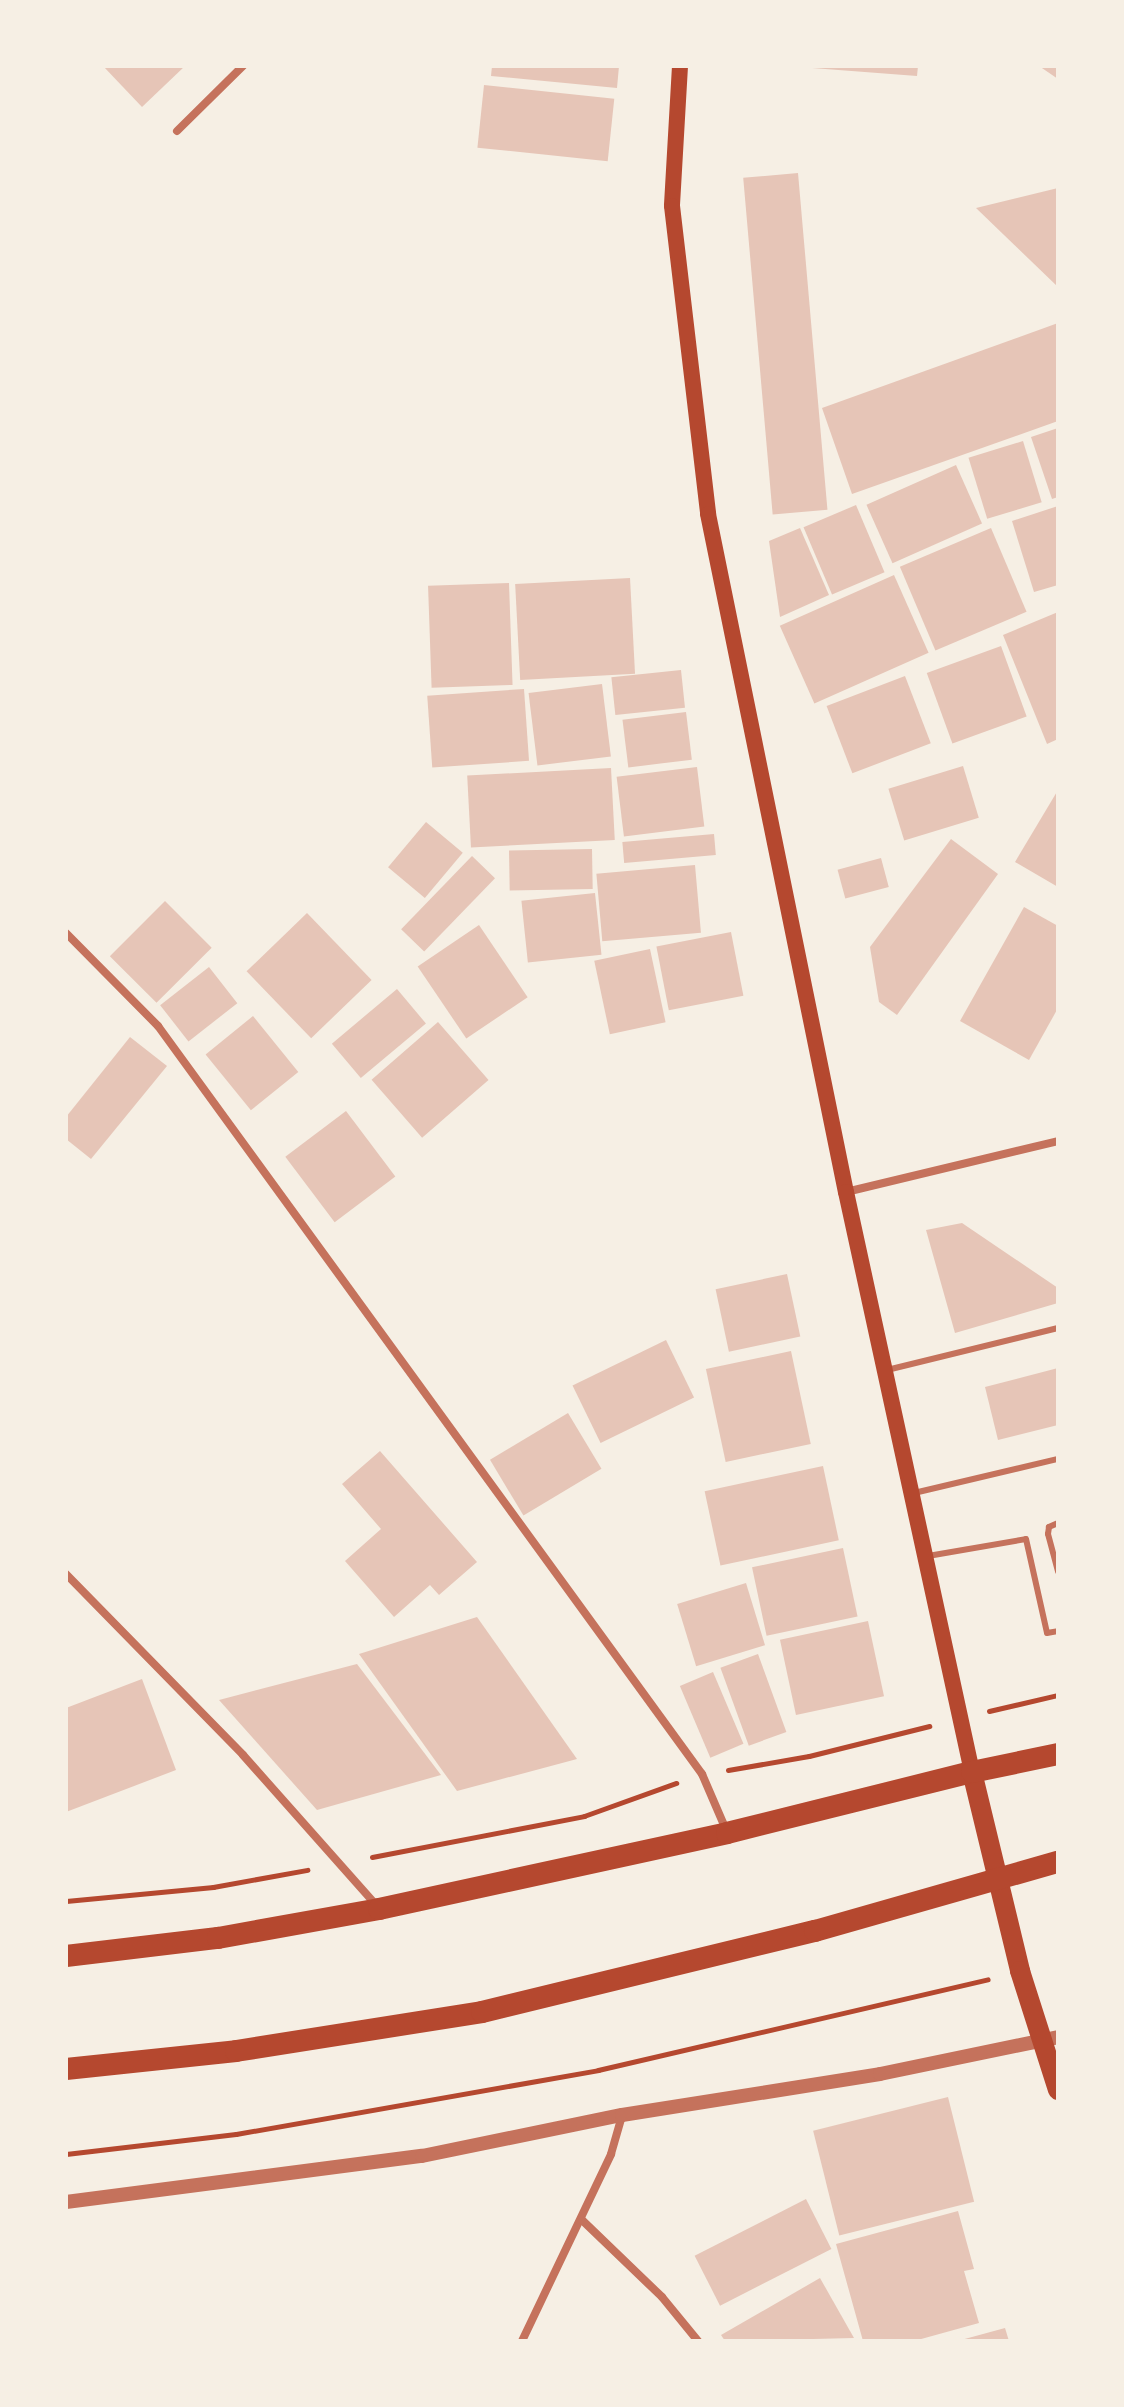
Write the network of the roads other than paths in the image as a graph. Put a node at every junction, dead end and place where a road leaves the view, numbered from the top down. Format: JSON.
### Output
{"nodes":[{"id":1,"x":243,"y":66,"type":"edge"},
{"id":2,"x":680,"y":66,"type":"edge"},
{"id":3,"x":177,"y":131,"type":"dead end"},
{"id":4,"x":66,"y":933,"type":"edge"},
{"id":5,"x":1058,"y":1141,"type":"edge"},
{"id":6,"x":846,"y":1192,"type":"junction"},
{"id":7,"x":1058,"y":1328,"type":"edge"},
{"id":8,"x":884,"y":1371,"type":"junction"},
{"id":9,"x":1058,"y":1459,"type":"edge"},
{"id":10,"x":911,"y":1494,"type":"junction"},
{"id":11,"x":1058,"y":1523,"type":"edge"},
{"id":12,"x":924,"y":1557,"type":"junction"},
{"id":13,"x":1058,"y":1572,"type":"edge"},
{"id":14,"x":66,"y":1574,"type":"edge"},
{"id":15,"x":1058,"y":1631,"type":"edge"},
{"id":16,"x":1058,"y":1754,"type":"edge"},
{"id":17,"x":972,"y":1772,"type":"junction"},
{"id":18,"x":727,"y":1833,"type":"junction"},
{"id":19,"x":1058,"y":1862,"type":"edge"},
{"id":20,"x":998,"y":1878,"type":"junction"},
{"id":21,"x":379,"y":1909,"type":"junction"},
{"id":22,"x":66,"y":1956,"type":"edge"},
{"id":23,"x":1050,"y":2039,"type":"edge"},
{"id":24,"x":66,"y":2069,"type":"edge"},
{"id":25,"x":1058,"y":2090,"type":"edge"},
{"id":26,"x":622,"y":2115,"type":"junction"},
{"id":27,"x":66,"y":2202,"type":"edge"},
{"id":28,"x":582,"y":2220,"type":"junction"},
{"id":29,"x":522,"y":2341,"type":"edge"},
{"id":30,"x":698,"y":2341,"type":"edge"}],
"edges":[{"from":1,"to":3,"type":"street"},
{"from":2,"to":6,"type":"main road"},
{"from":4,"to":18,"type":"street"},
{"from":5,"to":6,"type":"street"},
{"from":6,"to":8,"type":"main road"},
{"from":7,"to":8,"type":"lane"},
{"from":8,"to":10,"type":"main road"},
{"from":9,"to":10,"type":"lane"},
{"from":10,"to":12,"type":"main road"},
{"from":11,"to":13,"type":"lane"},
{"from":12,"to":15,"type":"lane"},
{"from":12,"to":17,"type":"main road"},
{"from":14,"to":21,"type":"street"},
{"from":16,"to":17,"type":"highway"},
{"from":17,"to":18,"type":"highway"},
{"from":17,"to":20,"type":"main road"},
{"from":18,"to":21,"type":"highway"},
{"from":19,"to":20,"type":"highway"},
{"from":20,"to":23,"type":"main road"},
{"from":20,"to":24,"type":"highway"},
{"from":21,"to":22,"type":"highway"},
{"from":23,"to":25,"type":"main road"},
{"from":23,"to":26,"type":"street"},
{"from":26,"to":27,"type":"street"},
{"from":26,"to":28,"type":"street"},
{"from":28,"to":29,"type":"street"},
{"from":28,"to":30,"type":"street"}]}
